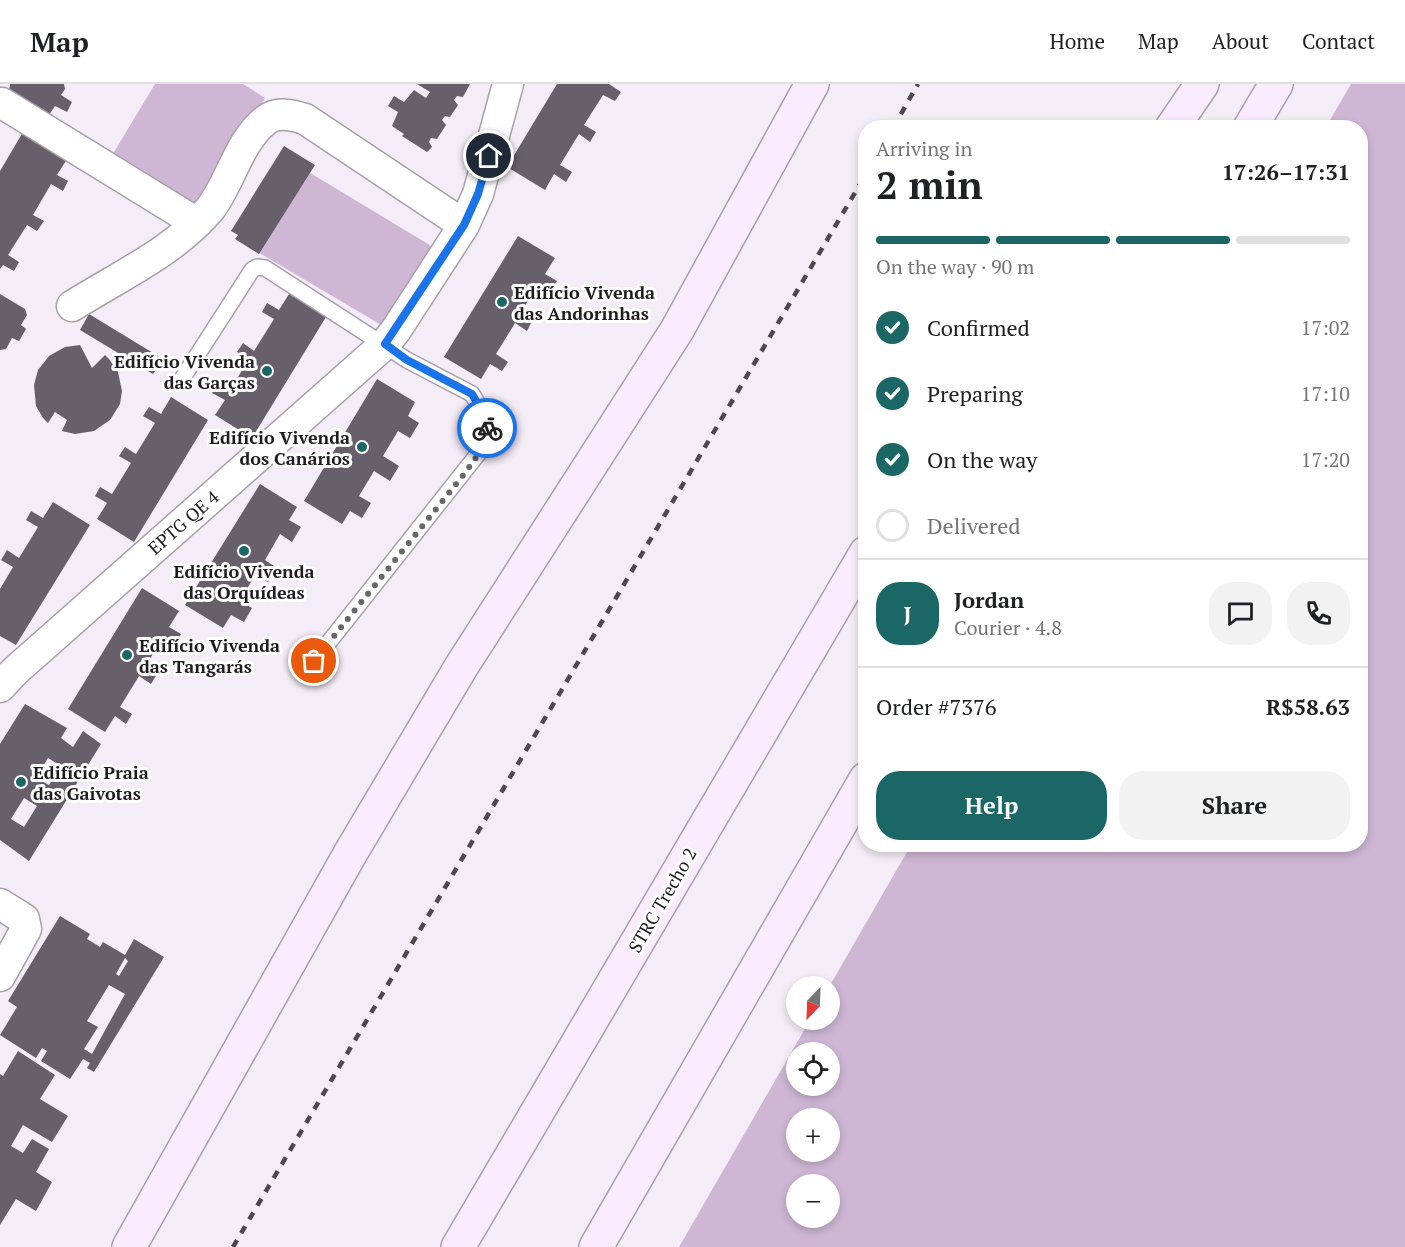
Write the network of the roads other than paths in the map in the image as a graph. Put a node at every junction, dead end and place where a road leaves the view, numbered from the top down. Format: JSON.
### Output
{"nodes":[{"id":1,"x":508,"y":84,"type":"edge"},
{"id":2,"x":812,"y":84,"type":"edge"},
{"id":3,"x":1202,"y":84,"type":"edge"},
{"id":4,"x":1276,"y":84,"type":"edge"},
{"id":5,"x":2,"y":103,"type":"edge"},
{"id":6,"x":1177,"y":120,"type":"edge"},
{"id":7,"x":1255,"y":120,"type":"edge"},
{"id":8,"x":197,"y":223,"type":"junction"},
{"id":9,"x":464,"y":225,"type":"junction"},
{"id":10,"x":72,"y":306,"type":"dead end"},
{"id":11,"x":385,"y":344,"type":"junction"},
{"id":12,"x":180,"y":382,"type":"dead end"},
{"id":13,"x":858,"y":567,"type":"edge"},
{"id":14,"x":314,"y":661,"type":"dead end"},
{"id":15,"x":2,"y":681,"type":"edge"},
{"id":16,"x":858,"y":793,"type":"edge"},
{"id":17,"x":0,"y":904,"type":"edge"},
{"id":18,"x":0,"y":976,"type":"edge"},
{"id":19,"x":129,"y":1247,"type":"edge"},
{"id":20,"x":458,"y":1247,"type":"edge"},
{"id":21,"x":596,"y":1247,"type":"edge"}],
"edges":[{"from":1,"to":9,"type":"street","name":"EPTG QE 4"},
{"from":2,"to":19,"type":"main road"},
{"from":3,"to":6,"type":"main road"},
{"from":4,"to":7,"type":"main road"},
{"from":5,"to":8,"type":"street"},
{"from":8,"to":9,"type":"street"},
{"from":8,"to":10,"type":"street"},
{"from":9,"to":11,"type":"street","name":"EPTG QE 4"},
{"from":11,"to":12,"type":"lane"},
{"from":11,"to":14,"type":"lane"},
{"from":11,"to":15,"type":"street","name":"EPTG QE 4"},
{"from":13,"to":20,"type":"main road","name":"STRC Trecho 2"},
{"from":16,"to":21,"type":"main road"},
{"from":17,"to":18,"type":"street"}]}
